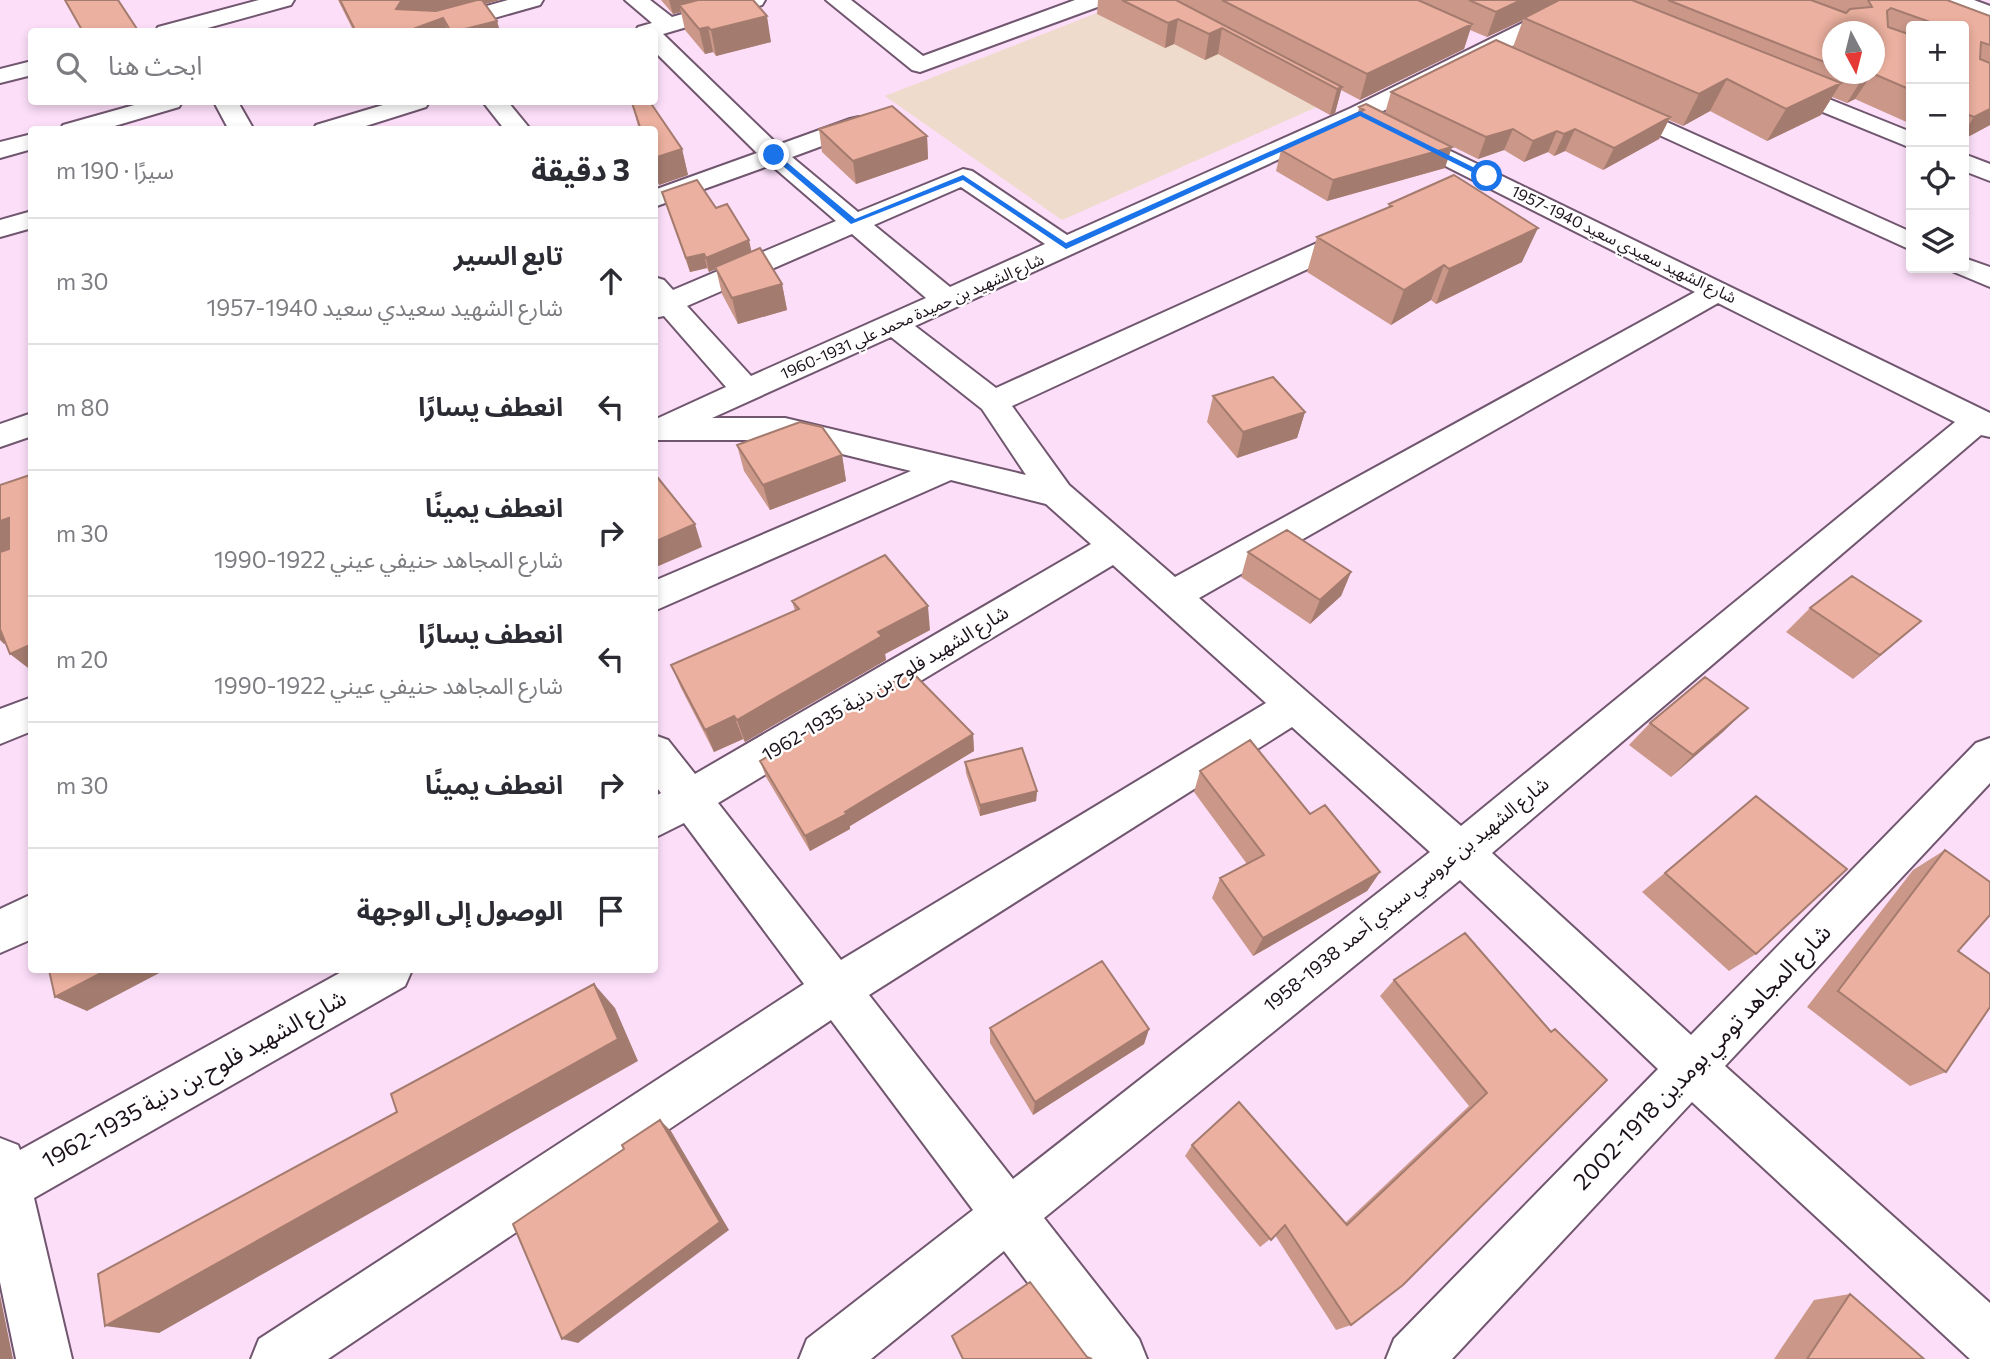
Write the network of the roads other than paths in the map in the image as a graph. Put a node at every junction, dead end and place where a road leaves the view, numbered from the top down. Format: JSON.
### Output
{"nodes":[{"id":1,"x":283,"y":0,"type":"edge"},
{"id":2,"x":532,"y":0,"type":"edge"},
{"id":3,"x":636,"y":0,"type":"edge"},
{"id":4,"x":754,"y":0,"type":"edge"},
{"id":5,"x":837,"y":0,"type":"edge"},
{"id":6,"x":1095,"y":0,"type":"edge"},
{"id":7,"x":1953,"y":0,"type":"edge"},
{"id":8,"x":1585,"y":4,"type":"edge"},
{"id":9,"x":484,"y":6,"type":"edge"},
{"id":10,"x":1990,"y":13,"type":"edge"},
{"id":11,"x":181,"y":28,"type":"edge"},
{"id":12,"x":429,"y":28,"type":"edge"},
{"id":13,"x":651,"y":28,"type":"edge"},
{"id":14,"x":658,"y":29,"type":"edge"},
{"id":15,"x":658,"y":36,"type":"edge"},
{"id":16,"x":1477,"y":43,"type":"junction"},
{"id":17,"x":1514,"y":60,"type":"edge"},
{"id":18,"x":28,"y":69,"type":"edge"},
{"id":19,"x":0,"y":76,"type":"edge"},
{"id":20,"x":1758,"y":77,"type":"edge"},
{"id":21,"x":1601,"y":100,"type":"edge"},
{"id":22,"x":160,"y":105,"type":"edge"},
{"id":23,"x":228,"y":105,"type":"edge"},
{"id":24,"x":407,"y":105,"type":"edge"},
{"id":25,"x":498,"y":105,"type":"edge"},
{"id":26,"x":1349,"y":107,"type":"junction"},
{"id":27,"x":859,"y":124,"type":"edge"},
{"id":28,"x":86,"y":126,"type":"edge"},
{"id":29,"x":240,"y":126,"type":"edge"},
{"id":30,"x":338,"y":126,"type":"edge"},
{"id":31,"x":516,"y":126,"type":"edge"},
{"id":32,"x":1906,"y":139,"type":"edge"},
{"id":33,"x":28,"y":142,"type":"edge"},
{"id":34,"x":0,"y":150,"type":"edge"},
{"id":35,"x":774,"y":155,"type":"junction"},
{"id":36,"x":1969,"y":164,"type":"edge"},
{"id":37,"x":1990,"y":173,"type":"edge"},
{"id":38,"x":1487,"y":176,"type":"junction"},
{"id":39,"x":1449,"y":194,"type":"edge"},
{"id":40,"x":658,"y":197,"type":"edge"},
{"id":41,"x":28,"y":220,"type":"edge"},
{"id":42,"x":854,"y":222,"type":"junction"},
{"id":43,"x":1386,"y":223,"type":"edge"},
{"id":44,"x":0,"y":229,"type":"edge"},
{"id":45,"x":1906,"y":240,"type":"edge"},
{"id":46,"x":1066,"y":246,"type":"junction"},
{"id":47,"x":1969,"y":268,"type":"edge"},
{"id":48,"x":1990,"y":278,"type":"edge"},
{"id":49,"x":1718,"y":290,"type":"junction"},
{"id":50,"x":659,"y":299,"type":"edge"},
{"id":51,"x":947,"y":300,"type":"junction"},
{"id":52,"x":893,"y":324,"type":"junction"},
{"id":53,"x":746,"y":390,"type":"junction"},
{"id":54,"x":993,"y":402,"type":"junction"},
{"id":55,"x":1984,"y":423,"type":"edge"},
{"id":56,"x":28,"y":426,"type":"edge"},
{"id":57,"x":658,"y":430,"type":"edge"},
{"id":58,"x":658,"y":431,"type":"edge"},
{"id":59,"x":0,"y":436,"type":"edge"},
{"id":60,"x":950,"y":467,"type":"junction"},
{"id":61,"x":1057,"y":494,"type":"junction"},
{"id":62,"x":1116,"y":546,"type":"junction"},
{"id":63,"x":658,"y":595,"type":"edge"},
{"id":64,"x":1172,"y":596,"type":"junction"},
{"id":65,"x":1295,"y":705,"type":"junction"},
{"id":66,"x":28,"y":715,"type":"edge"},
{"id":67,"x":0,"y":727,"type":"edge"},
{"id":68,"x":1990,"y":755,"type":"edge"},
{"id":69,"x":658,"y":764,"type":"edge"},
{"id":70,"x":673,"y":809,"type":"edge"},
{"id":71,"x":1461,"y":853,"type":"junction"},
{"id":72,"x":28,"y":917,"type":"edge"},
{"id":73,"x":0,"y":932,"type":"edge"},
{"id":74,"x":382,"y":973,"type":"edge"},
{"id":75,"x":837,"y":989,"type":"junction"},
{"id":76,"x":1691,"y":1068,"type":"junction"},
{"id":77,"x":2,"y":1179,"type":"edge"},
{"id":78,"x":1010,"y":1213,"type":"junction"},
{"id":79,"x":1982,"y":1339,"type":"edge"},
{"id":80,"x":44,"y":1359,"type":"edge"},
{"id":81,"x":279,"y":1359,"type":"edge"},
{"id":82,"x":827,"y":1359,"type":"edge"},
{"id":83,"x":1119,"y":1359,"type":"edge"},
{"id":84,"x":1414,"y":1359,"type":"edge"}],
"edges":[{"from":1,"to":11,"type":"street"},
{"from":2,"to":9,"type":"street"},
{"from":3,"to":13,"type":"street"},
{"from":4,"to":14,"type":"street"},
{"from":5,"to":6,"type":"street"},
{"from":7,"to":10,"type":"street"},
{"from":8,"to":16,"type":"street","name":"شارع الشهيد بن حميدة محمد علي 1931-1960"},
{"from":9,"to":12,"type":"street"},
{"from":15,"to":35,"type":"street"},
{"from":16,"to":17,"type":"street"},
{"from":16,"to":26,"type":"street","name":"شارع الشهيد بن حميدة محمد علي 1931-1960"},
{"from":18,"to":19,"type":"street"},
{"from":20,"to":32,"type":"street"},
{"from":21,"to":45,"type":"street"},
{"from":22,"to":28,"type":"street"},
{"from":23,"to":29,"type":"street"},
{"from":24,"to":30,"type":"street"},
{"from":25,"to":31,"type":"street"},
{"from":26,"to":38,"type":"street","name":"شارع الشهيد سعيدي سعيد 1940-1957"},
{"from":26,"to":46,"type":"street","name":"شارع الشهيد بن حميدة محمد علي 1931-1960"},
{"from":27,"to":35,"type":"street"},
{"from":33,"to":34,"type":"street"},
{"from":35,"to":40,"type":"street"},
{"from":35,"to":42,"type":"street"},
{"from":36,"to":37,"type":"street"},
{"from":38,"to":39,"type":"street"},
{"from":38,"to":49,"type":"street","name":"شارع الشهيد سعيدي سعيد 1940-1957"},
{"from":41,"to":44,"type":"street"},
{"from":42,"to":46,"type":"street"},
{"from":42,"to":50,"type":"street"},
{"from":42,"to":51,"type":"street"},
{"from":43,"to":54,"type":"street"},
{"from":46,"to":51,"type":"street","name":"شارع الشهيد بن حميدة محمد علي 1931-1960"},
{"from":47,"to":48,"type":"street"},
{"from":49,"to":55,"type":"street","name":"شارع الشهيد سعيدي سعيد 1940-1957"},
{"from":49,"to":64,"type":"street"},
{"from":50,"to":53,"type":"street"},
{"from":51,"to":52,"type":"street","name":"شارع الشهيد بن حميدة محمد علي 1931-1960"},
{"from":52,"to":53,"type":"street","name":"شارع الشهيد بن حميدة محمد علي 1931-1960"},
{"from":52,"to":54,"type":"street"},
{"from":53,"to":57,"type":"street","name":"شارع الشهيد بن حميدة محمد علي 1931-1960"},
{"from":54,"to":61,"type":"street"},
{"from":55,"to":71,"type":"street","name":"شارع الشهيد بن عروسي سيدي أحمد 1938-1958"},
{"from":56,"to":59,"type":"street"},
{"from":58,"to":60,"type":"street"},
{"from":60,"to":61,"type":"street"},
{"from":60,"to":63,"type":"street"},
{"from":61,"to":62,"type":"street"},
{"from":62,"to":64,"type":"street"},
{"from":62,"to":70,"type":"street","name":"شارع الشهيد فلوح بن دنية 1935-1962"},
{"from":64,"to":65,"type":"street"},
{"from":65,"to":71,"type":"street"},
{"from":65,"to":75,"type":"street"},
{"from":66,"to":67,"type":"street"},
{"from":68,"to":76,"type":"street","name":"شارع المجاهد تومي بومدين 1918-2002"},
{"from":69,"to":70,"type":"street"},
{"from":70,"to":75,"type":"street"},
{"from":71,"to":76,"type":"street"},
{"from":71,"to":78,"type":"street","name":"شارع الشهيد بن عروسي سيدي أحمد 1938-1958"},
{"from":72,"to":73,"type":"street"},
{"from":74,"to":77,"type":"street","name":"شارع الشهيد فلوح بن دنية 1935-1962"},
{"from":75,"to":78,"type":"street"},
{"from":75,"to":81,"type":"street"},
{"from":76,"to":79,"type":"street"},
{"from":76,"to":84,"type":"street","name":"شارع المجاهد تومي بومدين 1918-2002"},
{"from":77,"to":80,"type":"street"},
{"from":78,"to":82,"type":"street","name":"شارع الشهيد بن عروسي سيدي أحمد 1938-1958"},
{"from":78,"to":83,"type":"street"}]}
